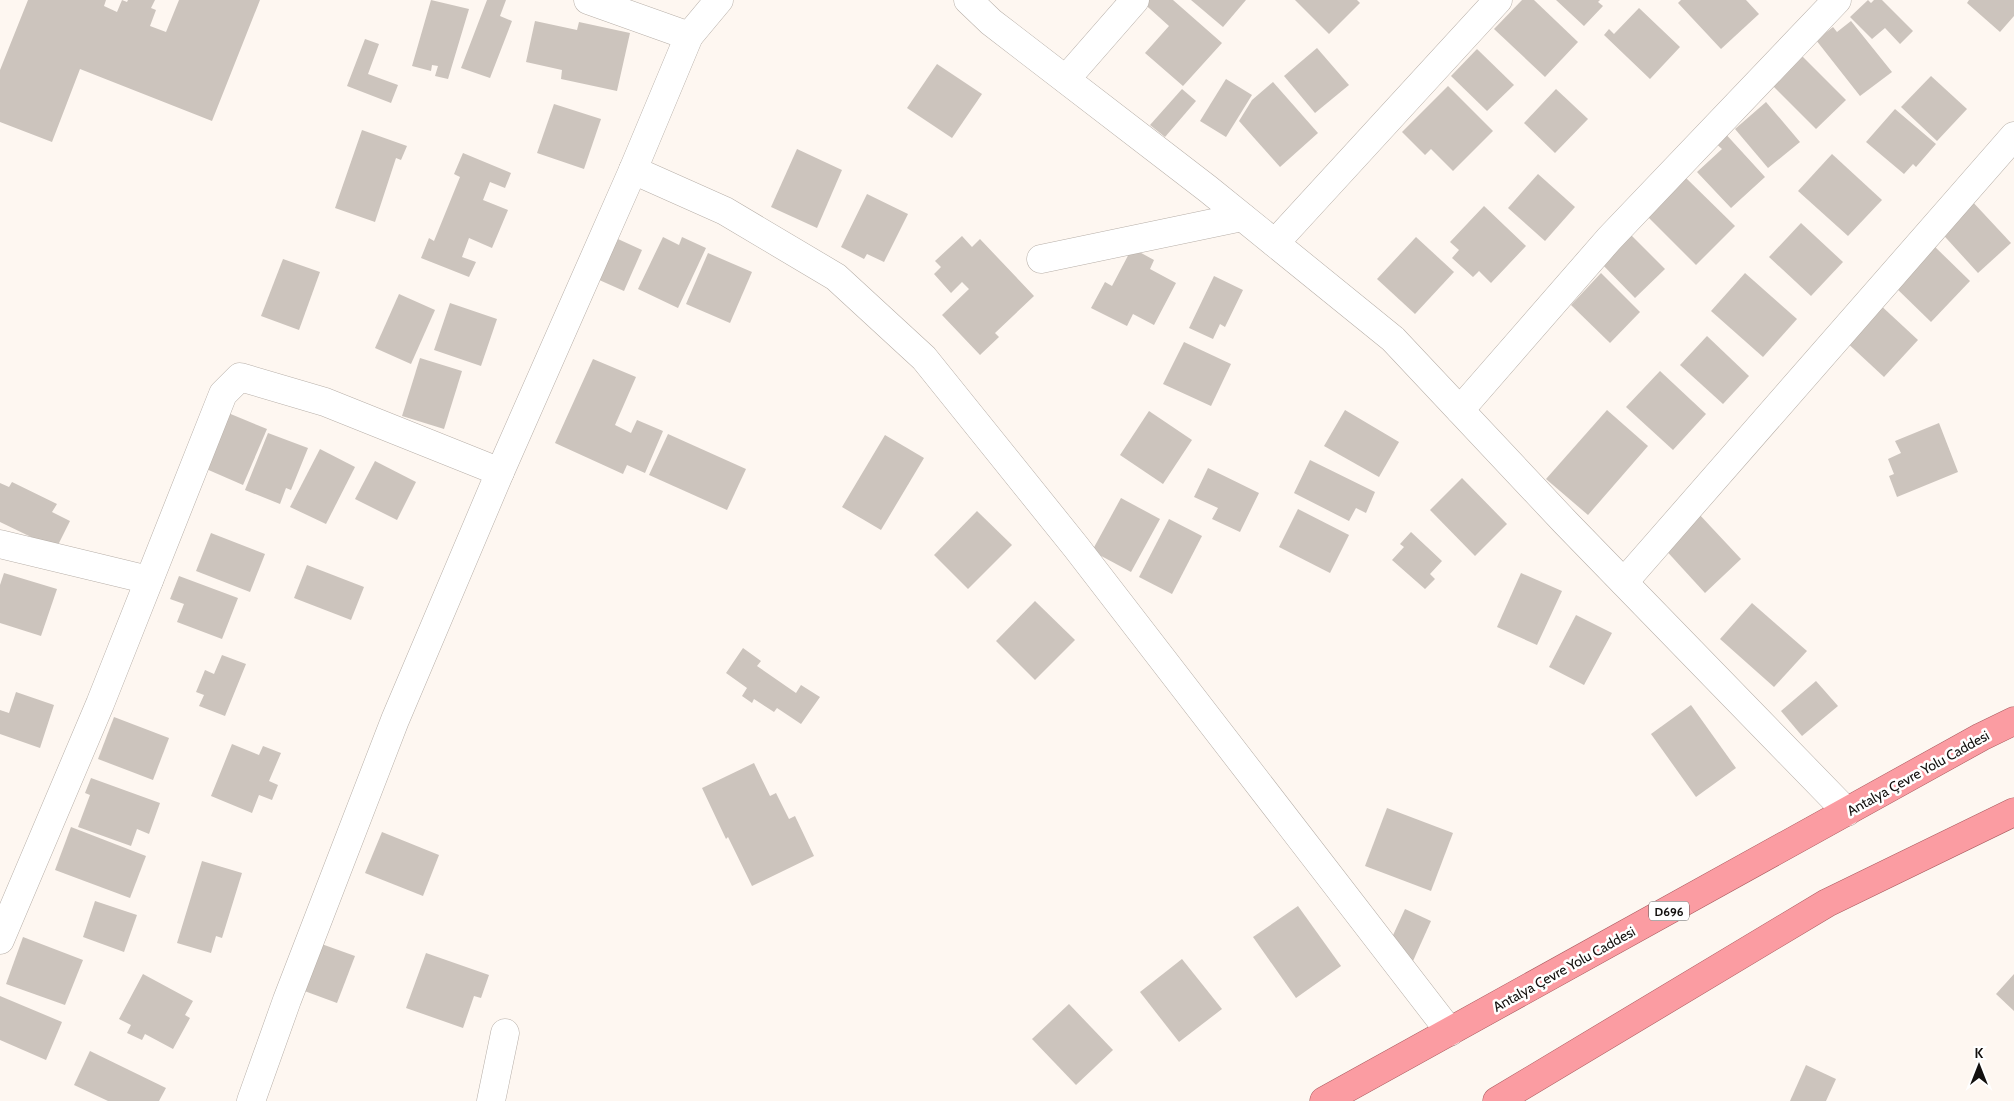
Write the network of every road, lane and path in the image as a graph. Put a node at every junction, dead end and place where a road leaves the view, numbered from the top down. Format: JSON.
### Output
{"nodes":[{"id":1,"x":588,"y":0,"type":"edge"},
{"id":2,"x":719,"y":0,"type":"edge"},
{"id":3,"x":968,"y":0,"type":"edge"},
{"id":4,"x":1135,"y":0,"type":"edge"},
{"id":5,"x":1498,"y":0,"type":"edge"},
{"id":6,"x":1837,"y":0,"type":"edge"},
{"id":7,"x":689,"y":36,"type":"junction"},
{"id":8,"x":1066,"y":79,"type":"junction"},
{"id":9,"x":2014,"y":136,"type":"edge"},
{"id":10,"x":633,"y":170,"type":"junction"},
{"id":11,"x":1242,"y":217,"type":"junction"},
{"id":12,"x":1275,"y":243,"type":"junction"},
{"id":13,"x":1041,"y":259,"type":"dead end"},
{"id":14,"x":1460,"y":410,"type":"junction"},
{"id":15,"x":500,"y":472,"type":"junction"},
{"id":16,"x":0,"y":544,"type":"edge"},
{"id":17,"x":149,"y":580,"type":"junction"},
{"id":18,"x":1624,"y":582,"type":"junction"},
{"id":19,"x":2014,"y":721,"type":"edge"},
{"id":20,"x":1847,"y":812,"type":"junction"},
{"id":21,"x":2014,"y":812,"type":"edge"},
{"id":22,"x":0,"y":940,"type":"edge"},
{"id":23,"x":1450,"y":1032,"type":"junction"},
{"id":24,"x":505,"y":1033,"type":"dead end"},
{"id":25,"x":251,"y":1101,"type":"edge"},
{"id":26,"x":491,"y":1101,"type":"edge"},
{"id":27,"x":1324,"y":1101,"type":"edge"},
{"id":28,"x":1497,"y":1101,"type":"edge"}],
"edges":[{"from":1,"to":7,"type":"street"},
{"from":2,"to":7,"type":"street"},
{"from":3,"to":8,"type":"street"},
{"from":4,"to":8,"type":"street"},
{"from":5,"to":12,"type":"street"},
{"from":6,"to":14,"type":"street"},
{"from":7,"to":10,"type":"street"},
{"from":8,"to":11,"type":"street"},
{"from":9,"to":18,"type":"street"},
{"from":10,"to":15,"type":"street"},
{"from":10,"to":23,"type":"street"},
{"from":11,"to":12,"type":"street"},
{"from":11,"to":13,"type":"street"},
{"from":12,"to":14,"type":"street"},
{"from":14,"to":18,"type":"street"},
{"from":15,"to":17,"type":"street"},
{"from":15,"to":25,"type":"street"},
{"from":16,"to":17,"type":"street"},
{"from":17,"to":22,"type":"street"},
{"from":18,"to":20,"type":"street"},
{"from":19,"to":20,"type":"highway","name":"Antalya Çevre Yolu Caddesi","number":"D696"},
{"from":20,"to":23,"type":"highway","name":"Antalya Çevre Yolu Caddesi","number":"D696"},
{"from":21,"to":28,"type":"highway"},
{"from":23,"to":27,"type":"highway","name":"Antalya Çevre Yolu Caddesi","number":"D696"},
{"from":24,"to":26,"type":"street"}]}
